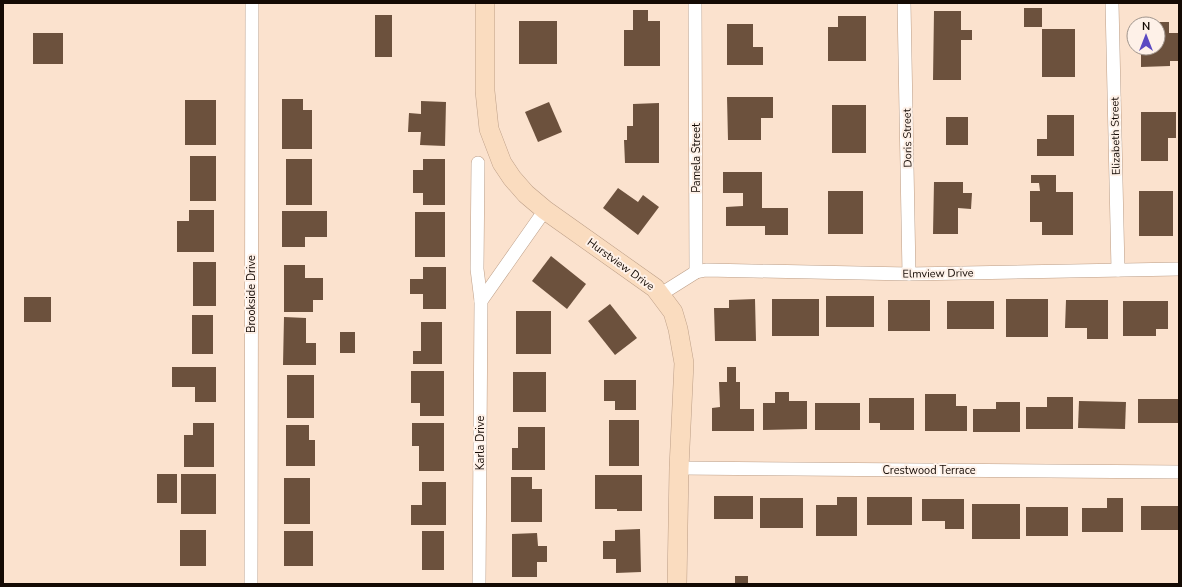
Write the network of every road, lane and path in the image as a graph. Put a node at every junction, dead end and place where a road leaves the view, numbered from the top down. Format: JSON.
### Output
{"nodes":[{"id":1,"x":252,"y":3,"type":"edge"},
{"id":2,"x":485,"y":3,"type":"edge"},
{"id":3,"x":696,"y":3,"type":"edge"},
{"id":4,"x":904,"y":3,"type":"edge"},
{"id":5,"x":1112,"y":3,"type":"edge"},
{"id":6,"x":478,"y":163,"type":"dead end"},
{"id":7,"x":545,"y":210,"type":"junction"},
{"id":8,"x":1179,"y":269,"type":"edge"},
{"id":9,"x":1118,"y":270,"type":"junction"},
{"id":10,"x":696,"y":272,"type":"junction"},
{"id":11,"x":910,"y":274,"type":"junction"},
{"id":12,"x":661,"y":294,"type":"junction"},
{"id":13,"x":481,"y":302,"type":"junction"},
{"id":14,"x":679,"y":468,"type":"junction"},
{"id":15,"x":1179,"y":472,"type":"edge"},
{"id":16,"x":250,"y":584,"type":"edge"},
{"id":17,"x":479,"y":584,"type":"edge"},
{"id":18,"x":677,"y":584,"type":"edge"}],
"edges":[{"from":1,"to":16,"type":"street","name":"Brookside Drive"},
{"from":2,"to":7,"type":"street","name":"Hurstview Drive"},
{"from":3,"to":10,"type":"street","name":"Pamela Street"},
{"from":4,"to":11,"type":"street","name":"Doris Street"},
{"from":5,"to":9,"type":"street","name":"Elizabeth Street"},
{"from":6,"to":13,"type":"street","name":"Karla Drive"},
{"from":7,"to":12,"type":"street","name":"Hurstview Drive"},
{"from":7,"to":13,"type":"street"},
{"from":8,"to":9,"type":"street","name":"Elmview Drive"},
{"from":9,"to":11,"type":"street","name":"Elmview Drive"},
{"from":10,"to":11,"type":"street","name":"Elmview Drive"},
{"from":10,"to":12,"type":"street"},
{"from":12,"to":14,"type":"street","name":"Hurstview Drive"},
{"from":13,"to":17,"type":"street","name":"Karla Drive"},
{"from":14,"to":15,"type":"street","name":"Crestwood Terrace"},
{"from":14,"to":18,"type":"street","name":"Hurstview Drive"}]}
